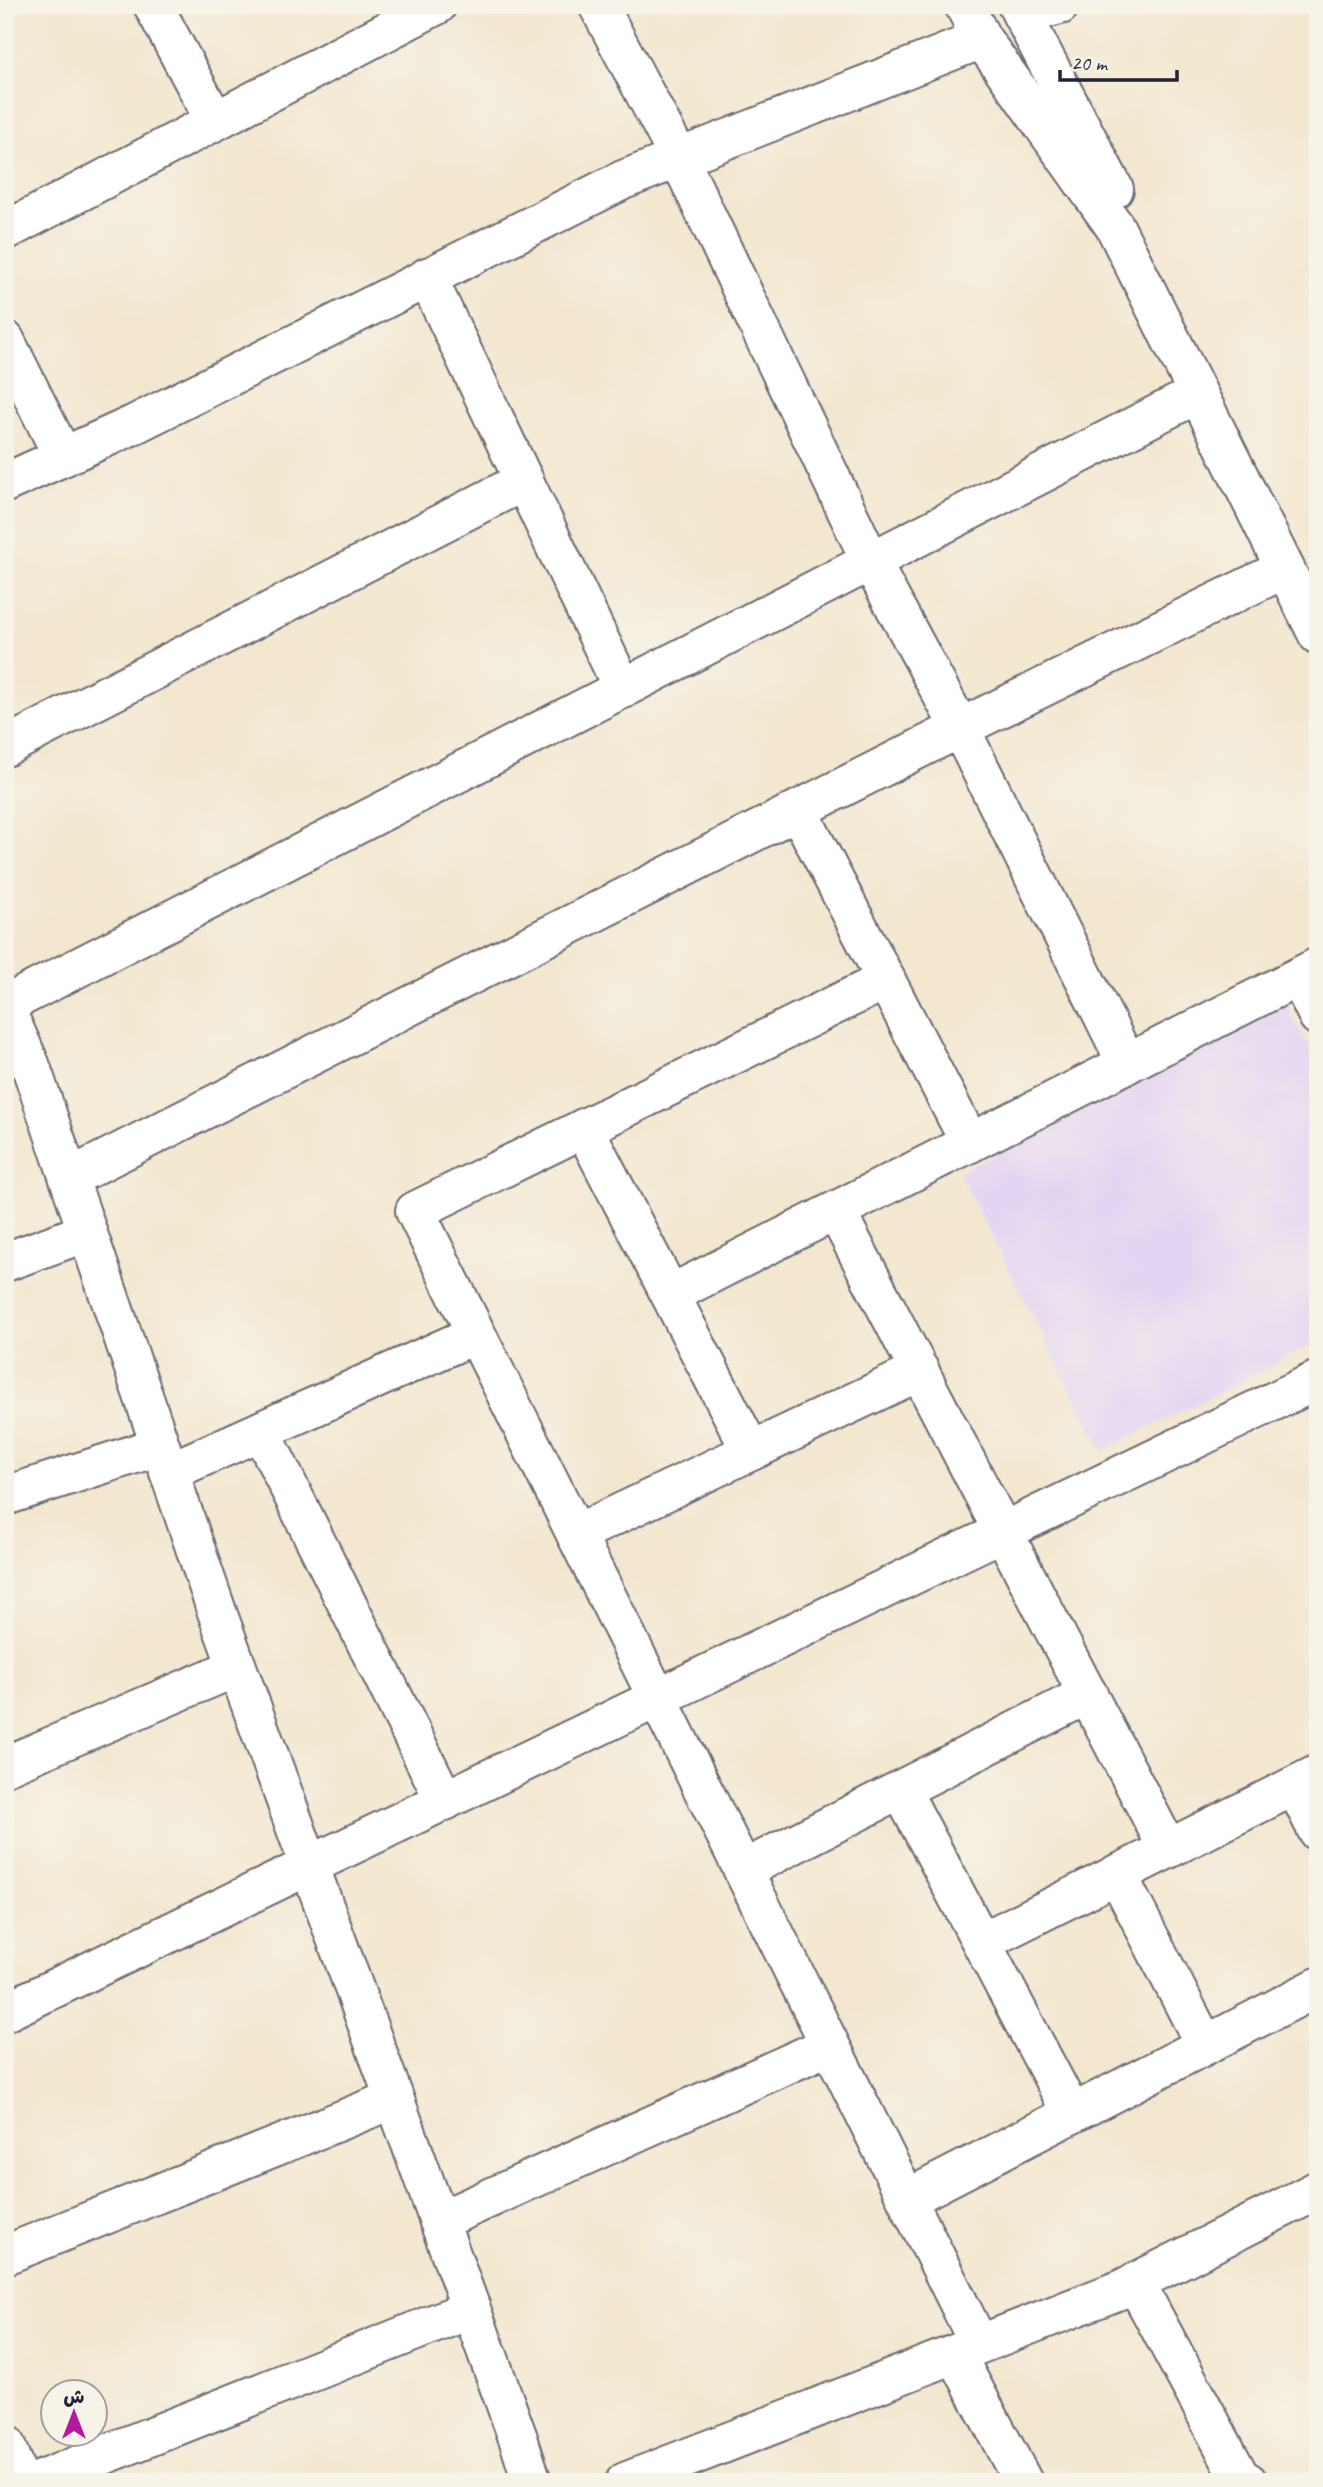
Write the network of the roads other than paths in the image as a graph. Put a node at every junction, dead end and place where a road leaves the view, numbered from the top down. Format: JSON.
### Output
{"nodes":[{"id":1,"x":153,"y":5,"type":"edge"},
{"id":2,"x":437,"y":5,"type":"edge"},
{"id":3,"x":598,"y":5,"type":"edge"},
{"id":4,"x":964,"y":5,"type":"edge"},
{"id":5,"x":1060,"y":5,"type":"edge"},
{"id":6,"x":1019,"y":10,"type":"edge"},
{"id":7,"x":982,"y":39,"type":"junction"},
{"id":8,"x":215,"y":121,"type":"junction"},
{"id":9,"x":679,"y":158,"type":"junction"},
{"id":10,"x":5,"y":231,"type":"edge"},
{"id":11,"x":427,"y":277,"type":"junction"},
{"id":12,"x":1145,"y":290,"type":"junction"},
{"id":13,"x":5,"y":340,"type":"edge"},
{"id":14,"x":1197,"y":394,"type":"junction"},
{"id":15,"x":63,"y":457,"type":"junction"},
{"id":16,"x":524,"y":481,"type":"junction"},
{"id":17,"x":5,"y":483,"type":"edge"},
{"id":18,"x":871,"y":562,"type":"junction"},
{"id":19,"x":1284,"y":569,"type":"junction"},
{"id":20,"x":1318,"y":635,"type":"edge"},
{"id":21,"x":622,"y":689,"type":"junction"},
{"id":22,"x":960,"y":728,"type":"junction"},
{"id":23,"x":5,"y":747,"type":"edge"},
{"id":24,"x":797,"y":810,"type":"junction"},
{"id":25,"x":1308,"y":972,"type":"edge"},
{"id":26,"x":886,"y":980,"type":"junction"},
{"id":27,"x":1318,"y":1016,"type":"edge"},
{"id":28,"x":8,"y":1020,"type":"edge"},
{"id":29,"x":1127,"y":1064,"type":"junction"},
{"id":30,"x":584,"y":1128,"type":"junction"},
{"id":31,"x":970,"y":1143,"type":"junction"},
{"id":32,"x":69,"y":1178,"type":"junction"},
{"id":33,"x":836,"y":1211,"type":"junction"},
{"id":34,"x":87,"y":1232,"type":"junction"},
{"id":35,"x":5,"y":1262,"type":"edge"},
{"id":36,"x":671,"y":1294,"type":"junction"},
{"id":37,"x":476,"y":1334,"type":"junction"},
{"id":38,"x":920,"y":1371,"type":"junction"},
{"id":39,"x":1318,"y":1380,"type":"edge"},
{"id":40,"x":261,"y":1431,"type":"junction"},
{"id":41,"x":751,"y":1451,"type":"junction"},
{"id":42,"x":164,"y":1459,"type":"junction"},
{"id":43,"x":5,"y":1496,"type":"edge"},
{"id":44,"x":1004,"y":1531,"type":"junction"},
{"id":45,"x":576,"y":1534,"type":"junction"},
{"id":46,"x":237,"y":1668,"type":"junction"},
{"id":47,"x":1088,"y":1694,"type":"junction"},
{"id":48,"x":657,"y":1698,"type":"junction"},
{"id":49,"x":5,"y":1766,"type":"edge"},
{"id":50,"x":1306,"y":1780,"type":"edge"},
{"id":51,"x":901,"y":1790,"type":"junction"},
{"id":52,"x":445,"y":1801,"type":"junction"},
{"id":53,"x":1318,"y":1832,"type":"edge"},
{"id":54,"x":1168,"y":1849,"type":"junction"},
{"id":55,"x":309,"y":1866,"type":"junction"},
{"id":56,"x":743,"y":1870,"type":"junction"},
{"id":57,"x":1117,"y":1874,"type":"junction"},
{"id":58,"x":982,"y":1942,"type":"junction"},
{"id":59,"x":1318,"y":1987,"type":"edge"},
{"id":60,"x":5,"y":2012,"type":"edge"},
{"id":61,"x":830,"y":2045,"type":"junction"},
{"id":62,"x":1205,"y":2045,"type":"junction"},
{"id":63,"x":394,"y":2099,"type":"junction"},
{"id":64,"x":1072,"y":2114,"type":"junction"},
{"id":65,"x":1318,"y":2190,"type":"edge"},
{"id":66,"x":907,"y":2199,"type":"junction"},
{"id":67,"x":439,"y":2221,"type":"junction"},
{"id":68,"x":5,"y":2255,"type":"edge"},
{"id":69,"x":1135,"y":2282,"type":"junction"},
{"id":70,"x":471,"y":2309,"type":"junction"},
{"id":71,"x":968,"y":2349,"type":"junction"},
{"id":72,"x":5,"y":2444,"type":"edge"},
{"id":73,"x":1240,"y":2480,"type":"edge"},
{"id":74,"x":20,"y":2482,"type":"edge"},
{"id":75,"x":36,"y":2482,"type":"edge"},
{"id":76,"x":532,"y":2482,"type":"edge"},
{"id":77,"x":625,"y":2482,"type":"edge"},
{"id":78,"x":1023,"y":2482,"type":"edge"}],
"edges":[{"from":1,"to":8,"type":"street"},
{"from":2,"to":8,"type":"street"},
{"from":3,"to":9,"type":"street"},
{"from":4,"to":7,"type":"street"},
{"from":5,"to":6,"type":"street"},
{"from":6,"to":12,"type":"street"},
{"from":7,"to":9,"type":"street"},
{"from":7,"to":12,"type":"street"},
{"from":8,"to":10,"type":"street"},
{"from":9,"to":11,"type":"street"},
{"from":9,"to":18,"type":"street"},
{"from":11,"to":15,"type":"street"},
{"from":11,"to":16,"type":"street"},
{"from":12,"to":14,"type":"street"},
{"from":13,"to":15,"type":"street"},
{"from":14,"to":18,"type":"street"},
{"from":14,"to":19,"type":"street"},
{"from":15,"to":17,"type":"street"},
{"from":16,"to":21,"type":"street"},
{"from":16,"to":23,"type":"street"},
{"from":18,"to":21,"type":"street"},
{"from":18,"to":22,"type":"street"},
{"from":19,"to":20,"type":"street"},
{"from":19,"to":22,"type":"street"},
{"from":21,"to":28,"type":"street"},
{"from":22,"to":24,"type":"street"},
{"from":22,"to":29,"type":"street"},
{"from":24,"to":26,"type":"street"},
{"from":24,"to":32,"type":"street"},
{"from":25,"to":27,"type":"street"},
{"from":25,"to":29,"type":"street"},
{"from":26,"to":30,"type":"street"},
{"from":26,"to":31,"type":"street"},
{"from":28,"to":32,"type":"street"},
{"from":29,"to":31,"type":"street"},
{"from":30,"to":36,"type":"street"},
{"from":30,"to":37,"type":"street"},
{"from":31,"to":33,"type":"street"},
{"from":32,"to":34,"type":"street"},
{"from":33,"to":36,"type":"street"},
{"from":33,"to":38,"type":"street"},
{"from":34,"to":35,"type":"street"},
{"from":34,"to":42,"type":"street"},
{"from":36,"to":41,"type":"street"},
{"from":37,"to":40,"type":"street"},
{"from":37,"to":45,"type":"street"},
{"from":38,"to":41,"type":"street"},
{"from":38,"to":44,"type":"street"},
{"from":39,"to":44,"type":"street"},
{"from":40,"to":42,"type":"street"},
{"from":40,"to":52,"type":"street"},
{"from":41,"to":45,"type":"street"},
{"from":42,"to":43,"type":"street"},
{"from":42,"to":46,"type":"street"},
{"from":44,"to":47,"type":"street"},
{"from":44,"to":48,"type":"street"},
{"from":45,"to":48,"type":"street"},
{"from":46,"to":49,"type":"street"},
{"from":46,"to":55,"type":"street"},
{"from":47,"to":51,"type":"street"},
{"from":47,"to":54,"type":"street"},
{"from":48,"to":52,"type":"street"},
{"from":48,"to":56,"type":"street"},
{"from":50,"to":53,"type":"street"},
{"from":50,"to":54,"type":"street"},
{"from":51,"to":56,"type":"street"},
{"from":51,"to":58,"type":"street"},
{"from":52,"to":55,"type":"street"},
{"from":54,"to":57,"type":"street"},
{"from":55,"to":60,"type":"street"},
{"from":55,"to":63,"type":"street"},
{"from":56,"to":61,"type":"street"},
{"from":57,"to":58,"type":"street"},
{"from":57,"to":62,"type":"street"},
{"from":58,"to":64,"type":"street"},
{"from":59,"to":62,"type":"street"},
{"from":61,"to":66,"type":"street"},
{"from":61,"to":67,"type":"street"},
{"from":62,"to":64,"type":"street"},
{"from":63,"to":67,"type":"street"},
{"from":63,"to":68,"type":"street"},
{"from":64,"to":66,"type":"street"},
{"from":65,"to":69,"type":"street"},
{"from":66,"to":71,"type":"street"},
{"from":67,"to":70,"type":"street"},
{"from":69,"to":71,"type":"street"},
{"from":69,"to":73,"type":"street"},
{"from":70,"to":75,"type":"street"},
{"from":70,"to":76,"type":"street"},
{"from":71,"to":77,"type":"street"},
{"from":71,"to":78,"type":"street"},
{"from":72,"to":74,"type":"street"}]}
